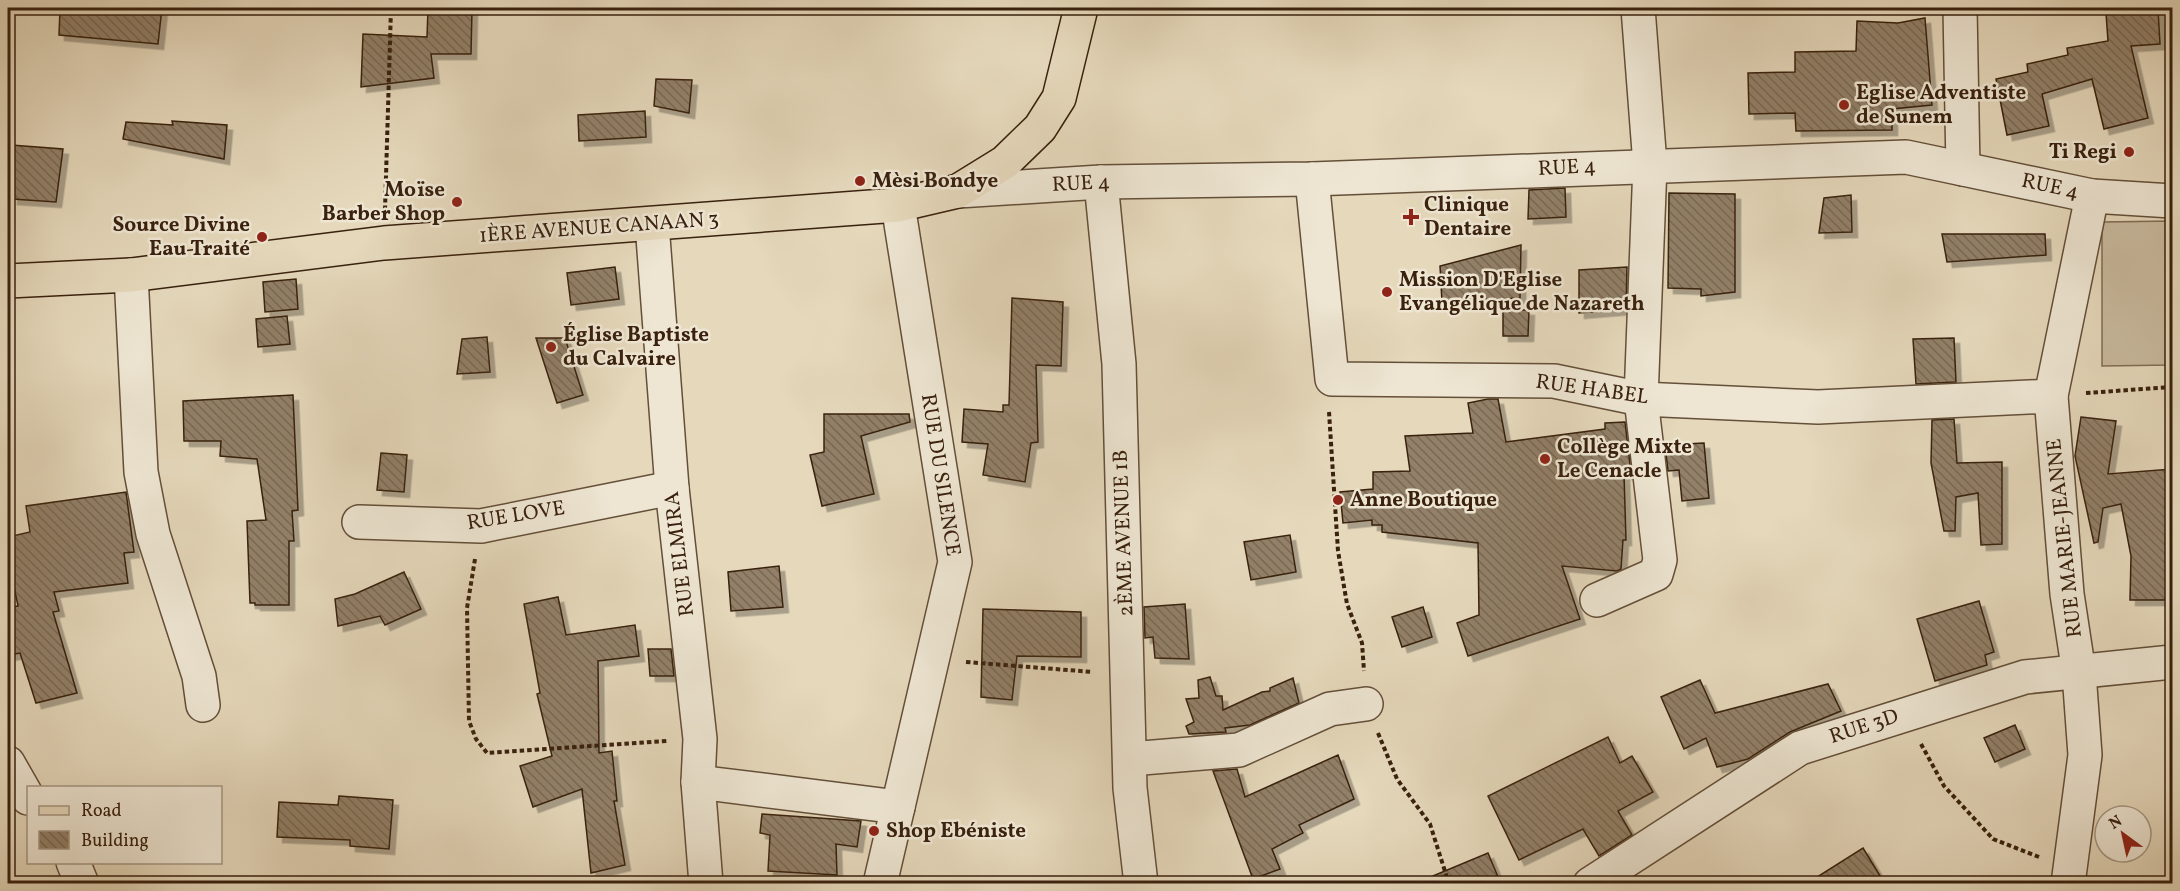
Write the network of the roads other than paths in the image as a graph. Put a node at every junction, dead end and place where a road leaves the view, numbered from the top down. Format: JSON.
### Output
{"nodes":[{"id":1,"x":1082,"y":8,"type":"edge"},
{"id":2,"x":1638,"y":8,"type":"edge"},
{"id":3,"x":1960,"y":8,"type":"edge"},
{"id":4,"x":1650,"y":165,"type":"junction"},
{"id":5,"x":1964,"y":169,"type":"junction"},
{"id":6,"x":1312,"y":179,"type":"junction"},
{"id":7,"x":1101,"y":182,"type":"junction"},
{"id":8,"x":958,"y":191,"type":"junction"},
{"id":9,"x":2092,"y":196,"type":"junction"},
{"id":10,"x":2172,"y":201,"type":"edge"},
{"id":11,"x":898,"y":204,"type":"junction"},
{"id":12,"x":652,"y":225,"type":"junction"},
{"id":13,"x":131,"y":275,"type":"junction"},
{"id":14,"x":8,"y":281,"type":"edge"},
{"id":15,"x":2051,"y":396,"type":"junction"},
{"id":16,"x":1641,"y":399,"type":"junction"},
{"id":17,"x":672,"y":488,"type":"junction"},
{"id":18,"x":359,"y":522,"type":"dead end"},
{"id":19,"x":1597,"y":600,"type":"dead end"},
{"id":20,"x":2172,"y":662,"type":"edge"},
{"id":21,"x":2079,"y":673,"type":"junction"},
{"id":22,"x":1366,"y":704,"type":"road end"},
{"id":23,"x":203,"y":705,"type":"dead end"},
{"id":24,"x":1130,"y":759,"type":"junction"},
{"id":25,"x":8,"y":763,"type":"edge"},
{"id":26,"x":698,"y":782,"type":"junction"},
{"id":27,"x":27,"y":796,"type":"edge"},
{"id":28,"x":898,"y":807,"type":"junction"},
{"id":29,"x":74,"y":864,"type":"edge"},
{"id":30,"x":2069,"y":877,"type":"edge"},
{"id":31,"x":82,"y":884,"type":"edge"},
{"id":32,"x":705,"y":884,"type":"edge"},
{"id":33,"x":880,"y":884,"type":"edge"},
{"id":34,"x":1141,"y":884,"type":"edge"},
{"id":35,"x":1590,"y":884,"type":"edge"}],
"edges":[{"from":1,"to":8,"type":"main road","name":"1ÈRE AVENUE CANAAN 3"},
{"from":2,"to":4,"type":"street"},
{"from":3,"to":5,"type":"street"},
{"from":4,"to":5,"type":"street","name":"RUE 4"},
{"from":4,"to":6,"type":"street","name":"RUE 4"},
{"from":4,"to":16,"type":"street"},
{"from":5,"to":9,"type":"street","name":"RUE 4"},
{"from":6,"to":7,"type":"street","name":"RUE 4"},
{"from":6,"to":16,"type":"street","name":"RUE HABEL"},
{"from":7,"to":8,"type":"street","name":"RUE 4"},
{"from":7,"to":24,"type":"street","name":"2ÈME AVENUE 1B"},
{"from":8,"to":11,"type":"main road","name":"1ÈRE AVENUE CANAAN 3"},
{"from":9,"to":10,"type":"street","name":"RUE 4"},
{"from":9,"to":15,"type":"street","name":"RUE MARIE-JEANNE"},
{"from":11,"to":12,"type":"main road","name":"1ÈRE AVENUE CANAAN 3"},
{"from":11,"to":28,"type":"street","name":"RUE DU SILENCE"},
{"from":12,"to":13,"type":"main road","name":"1ÈRE AVENUE CANAAN 3"},
{"from":12,"to":17,"type":"street","name":"RUE ELMIRA"},
{"from":13,"to":14,"type":"main road","name":"1ÈRE AVENUE CANAAN 3"},
{"from":13,"to":23,"type":"street"},
{"from":15,"to":16,"type":"street","name":"RUE HABEL"},
{"from":15,"to":21,"type":"street","name":"RUE MARIE-JEANNE"},
{"from":16,"to":19,"type":"street"},
{"from":17,"to":18,"type":"street","name":"RUE LOVE"},
{"from":17,"to":26,"type":"street","name":"RUE ELMIRA"},
{"from":20,"to":21,"type":"street","name":"RUE 3D"},
{"from":21,"to":30,"type":"street","name":"RUE MARIE-JEANNE"},
{"from":21,"to":35,"type":"street","name":"RUE 3D"},
{"from":22,"to":24,"type":"street"},
{"from":24,"to":34,"type":"street","name":"2ÈME AVENUE 1B"},
{"from":25,"to":27,"type":"street"},
{"from":26,"to":28,"type":"street"},
{"from":26,"to":32,"type":"street","name":"RUE ELMIRA"},
{"from":28,"to":33,"type":"street","name":"RUE DU SILENCE"},
{"from":29,"to":31,"type":"street"}]}
